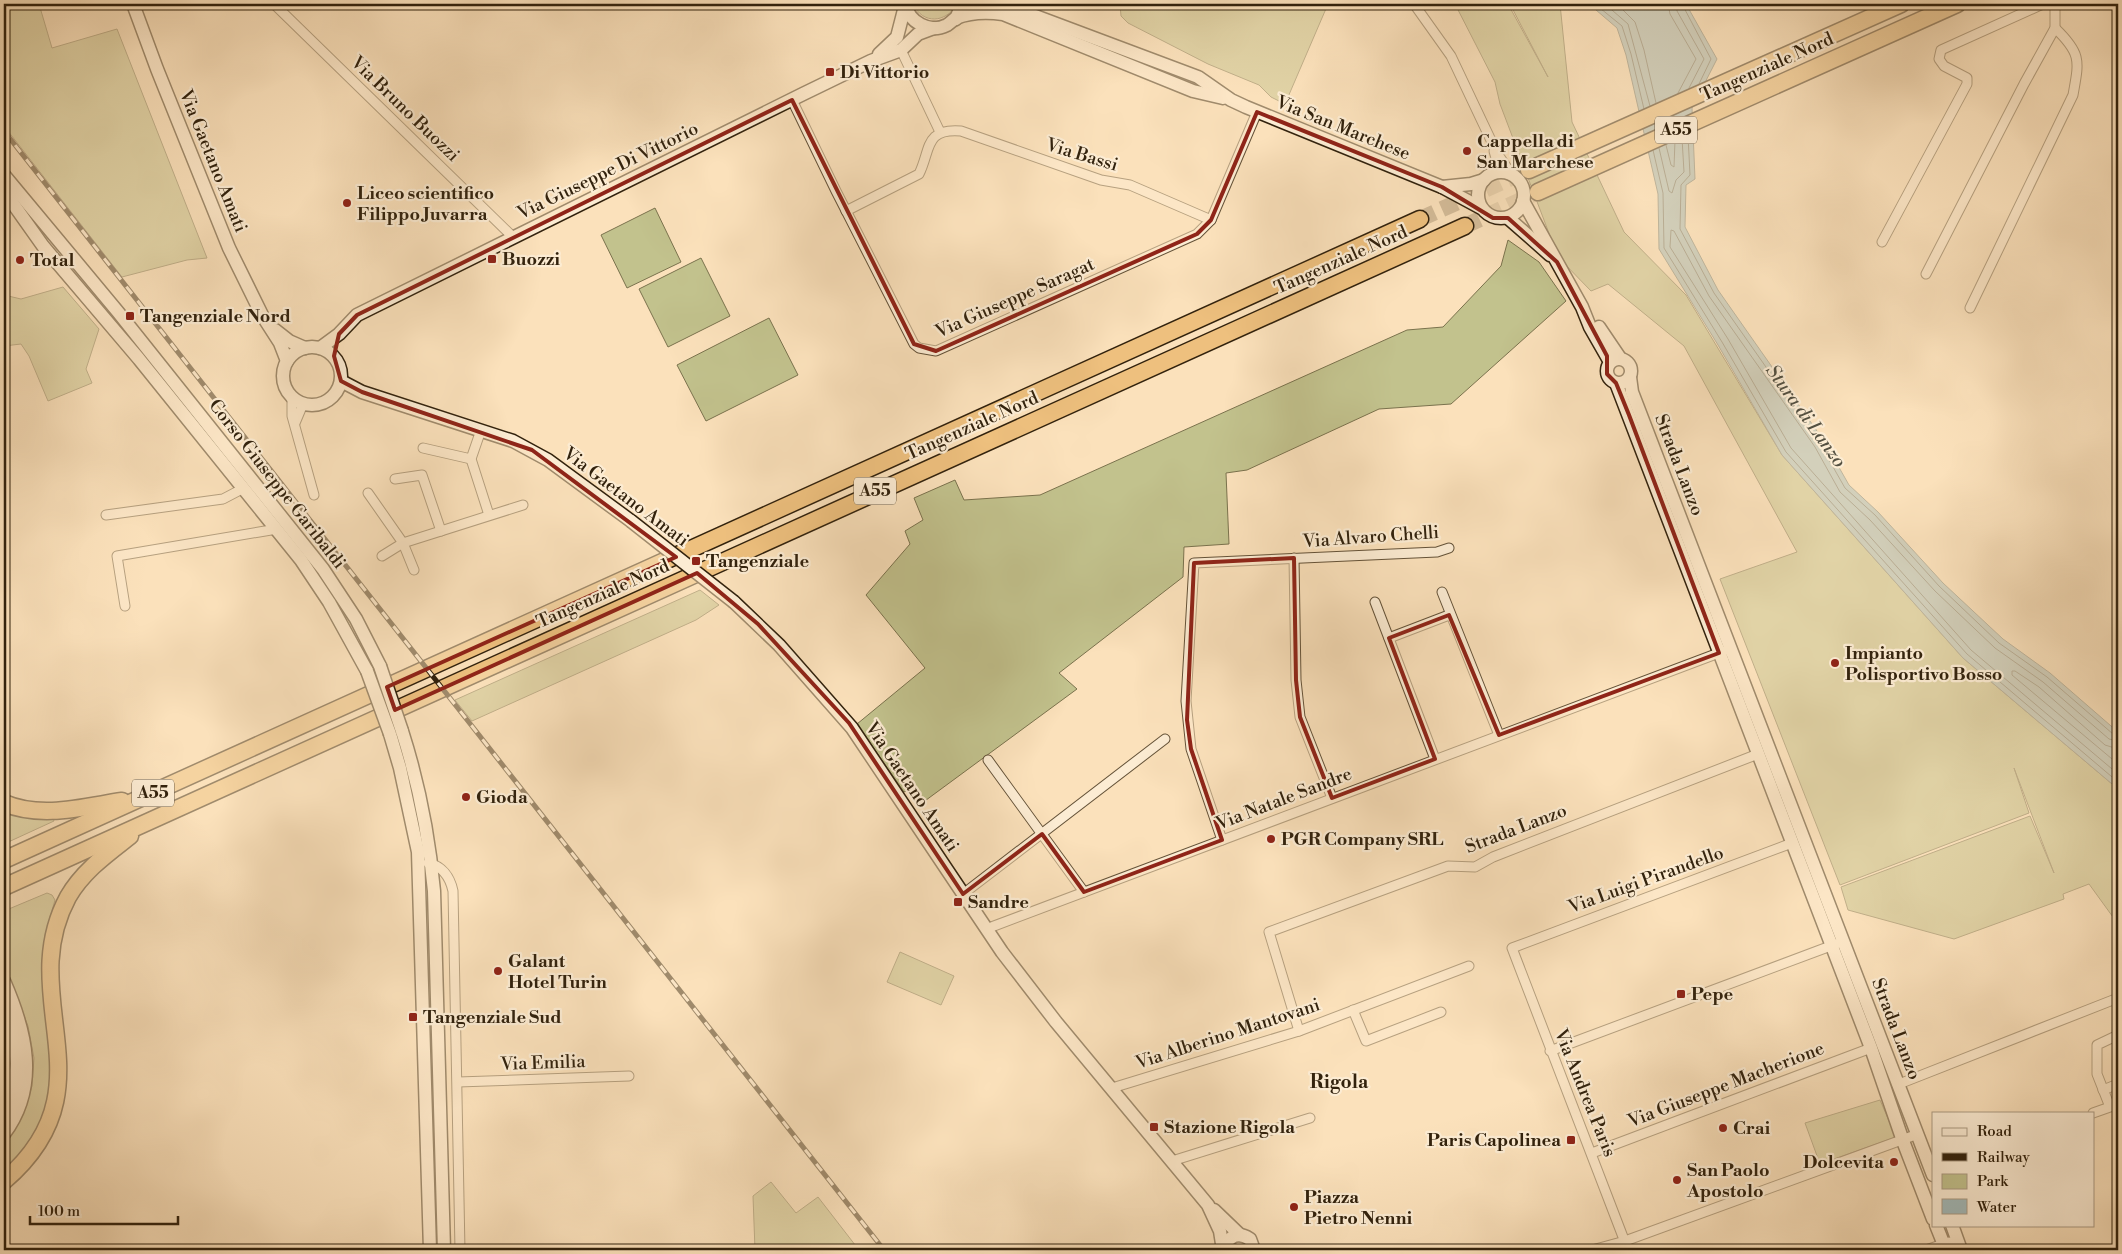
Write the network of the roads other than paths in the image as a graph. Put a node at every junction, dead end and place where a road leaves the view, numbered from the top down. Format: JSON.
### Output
{"nodes":[{"id":1,"x":133,"y":4,"type":"edge"},
{"id":2,"x":274,"y":4,"type":"edge"},
{"id":3,"x":962,"y":4,"type":"edge"},
{"id":4,"x":994,"y":4,"type":"edge"},
{"id":5,"x":1414,"y":4,"type":"edge"},
{"id":6,"x":1901,"y":4,"type":"edge"},
{"id":7,"x":1957,"y":4,"type":"edge"},
{"id":8,"x":2043,"y":4,"type":"edge"},
{"id":9,"x":2055,"y":4,"type":"edge"},
{"id":10,"x":905,"y":5,"type":"edge"},
{"id":11,"x":956,"y":18,"type":"junction"},
{"id":12,"x":934,"y":28,"type":"junction"},
{"id":13,"x":2055,"y":28,"type":"junction"},
{"id":14,"x":901,"y":50,"type":"junction"},
{"id":15,"x":871,"y":62,"type":"junction"},
{"id":16,"x":792,"y":100,"type":"junction"},
{"id":17,"x":1231,"y":100,"type":"junction"},
{"id":18,"x":1257,"y":112,"type":"junction"},
{"id":19,"x":940,"y":132,"type":"junction"},
{"id":20,"x":1491,"y":138,"type":"junction"},
{"id":21,"x":1535,"y":168,"type":"tunnel mouth"},
{"id":22,"x":4,"y":175,"type":"edge"},
{"id":23,"x":1512,"y":175,"type":"junction"},
{"id":24,"x":1488,"y":176,"type":"junction"},
{"id":25,"x":1442,"y":187,"type":"junction"},
{"id":26,"x":1544,"y":190,"type":"tunnel mouth"},
{"id":27,"x":4,"y":191,"type":"edge"},
{"id":28,"x":1523,"y":201,"type":"junction"},
{"id":29,"x":1481,"y":208,"type":"junction"},
{"id":30,"x":846,"y":211,"type":"junction"},
{"id":31,"x":1508,"y":218,"type":"junction"},
{"id":32,"x":1420,"y":219,"type":"tunnel mouth"},
{"id":33,"x":1211,"y":220,"type":"junction"},
{"id":34,"x":1465,"y":226,"type":"tunnel mouth"},
{"id":35,"x":513,"y":237,"type":"junction"},
{"id":36,"x":1882,"y":242,"type":"dead end"},
{"id":37,"x":1557,"y":262,"type":"junction"},
{"id":38,"x":1926,"y":274,"type":"dead end"},
{"id":39,"x":1970,"y":308,"type":"dead end"},
{"id":40,"x":271,"y":327,"type":"junction"},
{"id":41,"x":339,"y":334,"type":"junction"},
{"id":42,"x":305,"y":348,"type":"junction"},
{"id":43,"x":320,"y":348,"type":"junction"},
{"id":44,"x":334,"y":356,"type":"junction"},
{"id":45,"x":1615,"y":360,"type":"junction"},
{"id":46,"x":287,"y":361,"type":"junction"},
{"id":47,"x":1630,"y":377,"type":"junction"},
{"id":48,"x":341,"y":380,"type":"junction"},
{"id":49,"x":1616,"y":383,"type":"junction"},
{"id":50,"x":362,"y":392,"type":"junction"},
{"id":51,"x":336,"y":393,"type":"junction"},
{"id":52,"x":292,"y":397,"type":"junction"},
{"id":53,"x":304,"y":404,"type":"junction"},
{"id":54,"x":295,"y":424,"type":"junction"},
{"id":55,"x":480,"y":430,"type":"junction"},
{"id":56,"x":423,"y":448,"type":"dead end"},
{"id":57,"x":471,"y":458,"type":"junction"},
{"id":58,"x":395,"y":479,"type":"dead end"},
{"id":59,"x":244,"y":488,"type":"junction"},
{"id":60,"x":368,"y":493,"type":"dead end"},
{"id":61,"x":314,"y":495,"type":"dead end"},
{"id":62,"x":523,"y":505,"type":"dead end"},
{"id":63,"x":106,"y":514,"type":"dead end"},
{"id":64,"x":488,"y":515,"type":"junction"},
{"id":65,"x":278,"y":529,"type":"junction"},
{"id":66,"x":441,"y":531,"type":"junction"},
{"id":67,"x":403,"y":544,"type":"junction"},
{"id":68,"x":1449,"y":548,"type":"dead end"},
{"id":69,"x":382,"y":556,"type":"dead end"},
{"id":70,"x":1294,"y":558,"type":"junction"},
{"id":71,"x":414,"y":570,"type":"dead end"},
{"id":72,"x":1442,"y":592,"type":"dead end"},
{"id":73,"x":1375,"y":602,"type":"dead end"},
{"id":74,"x":125,"y":606,"type":"dead end"},
{"id":75,"x":1449,"y":615,"type":"junction"},
{"id":76,"x":1389,"y":638,"type":"junction"},
{"id":77,"x":1725,"y":651,"type":"junction"},
{"id":78,"x":396,"y":733,"type":"junction"},
{"id":79,"x":1499,"y":735,"type":"junction"},
{"id":80,"x":1165,"y":739,"type":"dead end"},
{"id":81,"x":1758,"y":754,"type":"junction"},
{"id":82,"x":1436,"y":759,"type":"junction"},
{"id":83,"x":988,"y":760,"type":"dead end"},
{"id":84,"x":141,"y":798,"type":"junction"},
{"id":85,"x":1332,"y":798,"type":"junction"},
{"id":86,"x":4,"y":803,"type":"edge"},
{"id":87,"x":146,"y":822,"type":"junction"},
{"id":88,"x":1042,"y":834,"type":"junction"},
{"id":89,"x":1222,"y":840,"type":"junction"},
{"id":90,"x":1792,"y":843,"type":"junction"},
{"id":91,"x":4,"y":860,"type":"edge"},
{"id":92,"x":425,"y":863,"type":"junction"},
{"id":93,"x":4,"y":887,"type":"edge"},
{"id":94,"x":1084,"y":892,"type":"junction"},
{"id":95,"x":963,"y":894,"type":"junction"},
{"id":96,"x":986,"y":929,"type":"junction"},
{"id":97,"x":1837,"y":944,"type":"junction"},
{"id":98,"x":1512,"y":948,"type":"joint"},
{"id":99,"x":1470,"y":966,"type":"dead end"},
{"id":100,"x":4,"y":981,"type":"edge"},
{"id":101,"x":2118,"y":998,"type":"edge"},
{"id":102,"x":4,"y":1008,"type":"edge"},
{"id":103,"x":1353,"y":1010,"type":"junction"},
{"id":104,"x":1441,"y":1012,"type":"dead end"},
{"id":105,"x":1299,"y":1031,"type":"junction"},
{"id":106,"x":2118,"y":1035,"type":"edge"},
{"id":107,"x":1871,"y":1048,"type":"junction"},
{"id":108,"x":1550,"y":1051,"type":"junction"},
{"id":109,"x":629,"y":1076,"type":"dead end"},
{"id":110,"x":458,"y":1082,"type":"junction"},
{"id":111,"x":1899,"y":1084,"type":"junction"},
{"id":112,"x":2118,"y":1084,"type":"edge"},
{"id":113,"x":1112,"y":1088,"type":"junction"},
{"id":114,"x":2104,"y":1090,"type":"junction"},
{"id":115,"x":2094,"y":1113,"type":"edge"},
{"id":116,"x":4,"y":1114,"type":"edge"},
{"id":117,"x":1310,"y":1118,"type":"dead end"},
{"id":118,"x":4,"y":1134,"type":"edge"},
{"id":119,"x":1918,"y":1134,"type":"junction"},
{"id":120,"x":1903,"y":1140,"type":"junction"},
{"id":121,"x":1592,"y":1153,"type":"junction"},
{"id":122,"x":1172,"y":1161,"type":"junction"},
{"id":123,"x":1932,"y":1169,"type":"edge"},
{"id":124,"x":4,"y":1181,"type":"edge"},
{"id":125,"x":1208,"y":1205,"type":"junction"},
{"id":126,"x":1932,"y":1216,"type":"edge"},
{"id":127,"x":1936,"y":1226,"type":"edge"},
{"id":128,"x":1952,"y":1226,"type":"edge"},
{"id":129,"x":1240,"y":1235,"type":"junction"},
{"id":130,"x":1959,"y":1244,"type":"edge"},
{"id":131,"x":1627,"y":1246,"type":"edge"},
{"id":132,"x":1944,"y":1247,"type":"edge"},
{"id":133,"x":1222,"y":1248,"type":"edge"},
{"id":134,"x":430,"y":1250,"type":"edge"},
{"id":135,"x":444,"y":1250,"type":"edge"},
{"id":136,"x":460,"y":1250,"type":"edge"},
{"id":137,"x":1254,"y":1250,"type":"edge"},
{"id":138,"x":1592,"y":1250,"type":"edge"},
{"id":139,"x":1926,"y":1250,"type":"edge"}],
"edges":[{"from":1,"to":40,"type":"street","name":"Via Gaetano Amati"},
{"from":2,"to":35,"type":"street","name":"Via Bruno Buozzi"},
{"from":3,"to":11,"type":"street"},
{"from":4,"to":17,"type":"street","name":"Via San Marchese"},
{"from":5,"to":20,"type":"street"},
{"from":6,"to":21,"type":"highway","name":"Tangenziale Nord","number":"A55"},
{"from":7,"to":26,"type":"highway","name":"Tangenziale Nord","number":"A55"},
{"from":8,"to":36,"type":"street"},
{"from":9,"to":13,"type":"street"},
{"from":10,"to":12,"type":"street"},
{"from":10,"to":15,"type":"street","name":"Via Giuseppe Di Vittorio"},
{"from":11,"to":12,"type":"street","name":"Via San Marchese"},
{"from":11,"to":17,"type":"street","name":"Via San Marchese"},
{"from":12,"to":14,"type":"street","name":"Via Giuseppe Di Vittorio"},
{"from":13,"to":38,"type":"street"},
{"from":13,"to":39,"type":"street"},
{"from":14,"to":15,"type":"street","name":"Via Giuseppe Di Vittorio"},
{"from":14,"to":19,"type":"street"},
{"from":15,"to":16,"type":"street","name":"Via Giuseppe Di Vittorio"},
{"from":16,"to":30,"type":"street","name":"Via Giuseppe Saragat"},
{"from":16,"to":35,"type":"street","name":"Via Giuseppe Di Vittorio"},
{"from":17,"to":18,"type":"street","name":"Via San Marchese"},
{"from":18,"to":25,"type":"street","name":"Via San Marchese"},
{"from":18,"to":33,"type":"street","name":"Via Giuseppe Saragat"},
{"from":19,"to":30,"type":"street"},
{"from":19,"to":33,"type":"street","name":"Via Bassi"},
{"from":20,"to":23,"type":"street"},
{"from":20,"to":24,"type":"street"},
{"from":22,"to":78,"type":"street","name":"Corso Giuseppe Garibaldi","bridge":true},
{"from":23,"to":24,"type":"street"},
{"from":23,"to":28,"type":"street"},
{"from":24,"to":25,"type":"street","name":"Via San Marchese"},
{"from":24,"to":29,"type":"street"},
{"from":25,"to":29,"type":"street","name":"Via San Marchese"},
{"from":27,"to":59,"type":"street","name":"Corso Giuseppe Garibaldi"},
{"from":28,"to":31,"type":"street"},
{"from":28,"to":37,"type":"street"},
{"from":29,"to":31,"type":"street"},
{"from":30,"to":33,"type":"street","name":"Via Giuseppe Saragat"},
{"from":31,"to":37,"type":"street"},
{"from":32,"to":84,"type":"highway","name":"Tangenziale Nord","number":"A55"},
{"from":34,"to":87,"type":"highway","name":"Tangenziale Nord","number":"A55"},
{"from":35,"to":41,"type":"street","name":"Via Giuseppe Di Vittorio"},
{"from":37,"to":45,"type":"street"},
{"from":40,"to":42,"type":"street","name":"Via Gaetano Amati"},
{"from":40,"to":46,"type":"street","name":"Via Gaetano Amati"},
{"from":41,"to":43,"type":"street","name":"Via Giuseppe Di Vittorio"},
{"from":41,"to":44,"type":"street"},
{"from":42,"to":43,"type":"street"},
{"from":42,"to":46,"type":"street"},
{"from":43,"to":44,"type":"street"},
{"from":44,"to":48,"type":"street"},
{"from":45,"to":47,"type":"street"},
{"from":45,"to":49,"type":"street"},
{"from":46,"to":52,"type":"street"},
{"from":47,"to":49,"type":"street"},
{"from":47,"to":77,"type":"street","name":"Strada Lanzo"},
{"from":48,"to":50,"type":"street","name":"Via Gaetano Amati"},
{"from":48,"to":51,"type":"street"},
{"from":49,"to":77,"type":"street","name":"Strada Lanzo"},
{"from":50,"to":51,"type":"street","name":"Via Gaetano Amati"},
{"from":50,"to":55,"type":"street","name":"Via Gaetano Amati"},
{"from":51,"to":53,"type":"street"},
{"from":52,"to":53,"type":"street"},
{"from":52,"to":54,"type":"street"},
{"from":53,"to":54,"type":"street"},
{"from":54,"to":61,"type":"street"},
{"from":55,"to":57,"type":"street"},
{"from":55,"to":95,"type":"street","name":"Via Gaetano Amati","bridge":true},
{"from":56,"to":57,"type":"street"},
{"from":57,"to":64,"type":"street"},
{"from":58,"to":66,"type":"street"},
{"from":59,"to":63,"type":"street"},
{"from":59,"to":65,"type":"street","name":"Corso Giuseppe Garibaldi"},
{"from":60,"to":67,"type":"street"},
{"from":62,"to":64,"type":"street"},
{"from":64,"to":66,"type":"street"},
{"from":65,"to":74,"type":"street"},
{"from":65,"to":78,"type":"street","name":"Corso Giuseppe Garibaldi","bridge":true},
{"from":66,"to":67,"type":"street"},
{"from":67,"to":69,"type":"street"},
{"from":67,"to":71,"type":"street"},
{"from":68,"to":70,"type":"street","name":"Via Alvaro Chelli"},
{"from":70,"to":85,"type":"street"},
{"from":70,"to":89,"type":"street","name":"Via Alvaro Chelli"},
{"from":72,"to":75,"type":"street"},
{"from":73,"to":76,"type":"street"},
{"from":75,"to":76,"type":"street"},
{"from":75,"to":79,"type":"street"},
{"from":76,"to":82,"type":"street"},
{"from":77,"to":79,"type":"street"},
{"from":77,"to":81,"type":"street","name":"Strada Lanzo"},
{"from":77,"to":97,"type":"street","name":"Strada Lanzo"},
{"from":78,"to":92,"type":"street","name":"Corso Giuseppe Garibaldi"},
{"from":79,"to":82,"type":"street"},
{"from":80,"to":88,"type":"street"},
{"from":81,"to":90,"type":"street","name":"Strada Lanzo"},
{"from":81,"to":105,"type":"street","name":"Strada Lanzo"},
{"from":82,"to":85,"type":"street","name":"Via Natale Sandre"},
{"from":83,"to":88,"type":"street"},
{"from":84,"to":86,"type":"highway"},
{"from":84,"to":91,"type":"highway","name":"Tangenziale Nord","number":"A55"},
{"from":85,"to":89,"type":"street","name":"Via Natale Sandre"},
{"from":87,"to":93,"type":"highway","name":"Tangenziale Nord","number":"A55"},
{"from":87,"to":124,"type":"highway"},
{"from":88,"to":94,"type":"street"},
{"from":88,"to":95,"type":"street"},
{"from":89,"to":94,"type":"street","name":"Via Natale Sandre"},
{"from":90,"to":97,"type":"street","name":"Strada Lanzo"},
{"from":90,"to":98,"type":"street","name":"Via Luigi Pirandello"},
{"from":92,"to":110,"type":"street"},
{"from":92,"to":134,"type":"street","name":"Corso Giuseppe Garibaldi"},
{"from":92,"to":135,"type":"street","name":"Corso Giuseppe Garibaldi"},
{"from":94,"to":96,"type":"street","name":"Via Natale Sandre"},
{"from":95,"to":96,"type":"street","name":"Via Gaetano Amati"},
{"from":96,"to":113,"type":"street","name":"Via Gaetano Amati"},
{"from":97,"to":107,"type":"street","name":"Strada Lanzo"},
{"from":97,"to":108,"type":"street"},
{"from":97,"to":111,"type":"street","name":"Strada Lanzo"},
{"from":98,"to":108,"type":"street","name":"Via Andrea Paris"},
{"from":99,"to":103,"type":"street","name":"Via Alberino Mantovani"},
{"from":100,"to":118,"type":"street"},
{"from":101,"to":111,"type":"street"},
{"from":102,"to":116,"type":"street"},
{"from":103,"to":104,"type":"street"},
{"from":103,"to":105,"type":"street","name":"Via Alberino Mantovani"},
{"from":105,"to":113,"type":"street","name":"Via Alberino Mantovani"},
{"from":106,"to":114,"type":"street"},
{"from":107,"to":120,"type":"street","name":"Strada Lanzo"},
{"from":107,"to":121,"type":"street","name":"Via Giuseppe Macherione"},
{"from":108,"to":121,"type":"street","name":"Via Andrea Paris"},
{"from":109,"to":110,"type":"street","name":"Via Emilia"},
{"from":110,"to":136,"type":"street"},
{"from":111,"to":119,"type":"street","name":"Strada Lanzo"},
{"from":112,"to":114,"type":"street"},
{"from":113,"to":122,"type":"street","name":"Via Gaetano Amati"},
{"from":114,"to":115,"type":"street"},
{"from":117,"to":122,"type":"street"},
{"from":119,"to":120,"type":"street"},
{"from":119,"to":123,"type":"street","name":"Strada Lanzo"},
{"from":120,"to":126,"type":"street","name":"Strada Lanzo"},
{"from":120,"to":131,"type":"street"},
{"from":121,"to":131,"type":"street","name":"Via Andrea Paris"},
{"from":122,"to":125,"type":"street","name":"Via Gaetano Amati"},
{"from":125,"to":129,"type":"street","name":"Via Gaetano Amati"},
{"from":125,"to":133,"type":"street","name":"Via Gaetano Amati"},
{"from":127,"to":132,"type":"street"},
{"from":128,"to":130,"type":"street"},
{"from":129,"to":133,"type":"street"},
{"from":129,"to":137,"type":"street","name":"Via Gaetano Amati"},
{"from":130,"to":132,"type":"street"},
{"from":131,"to":138,"type":"street"},
{"from":132,"to":139,"type":"street"}]}
